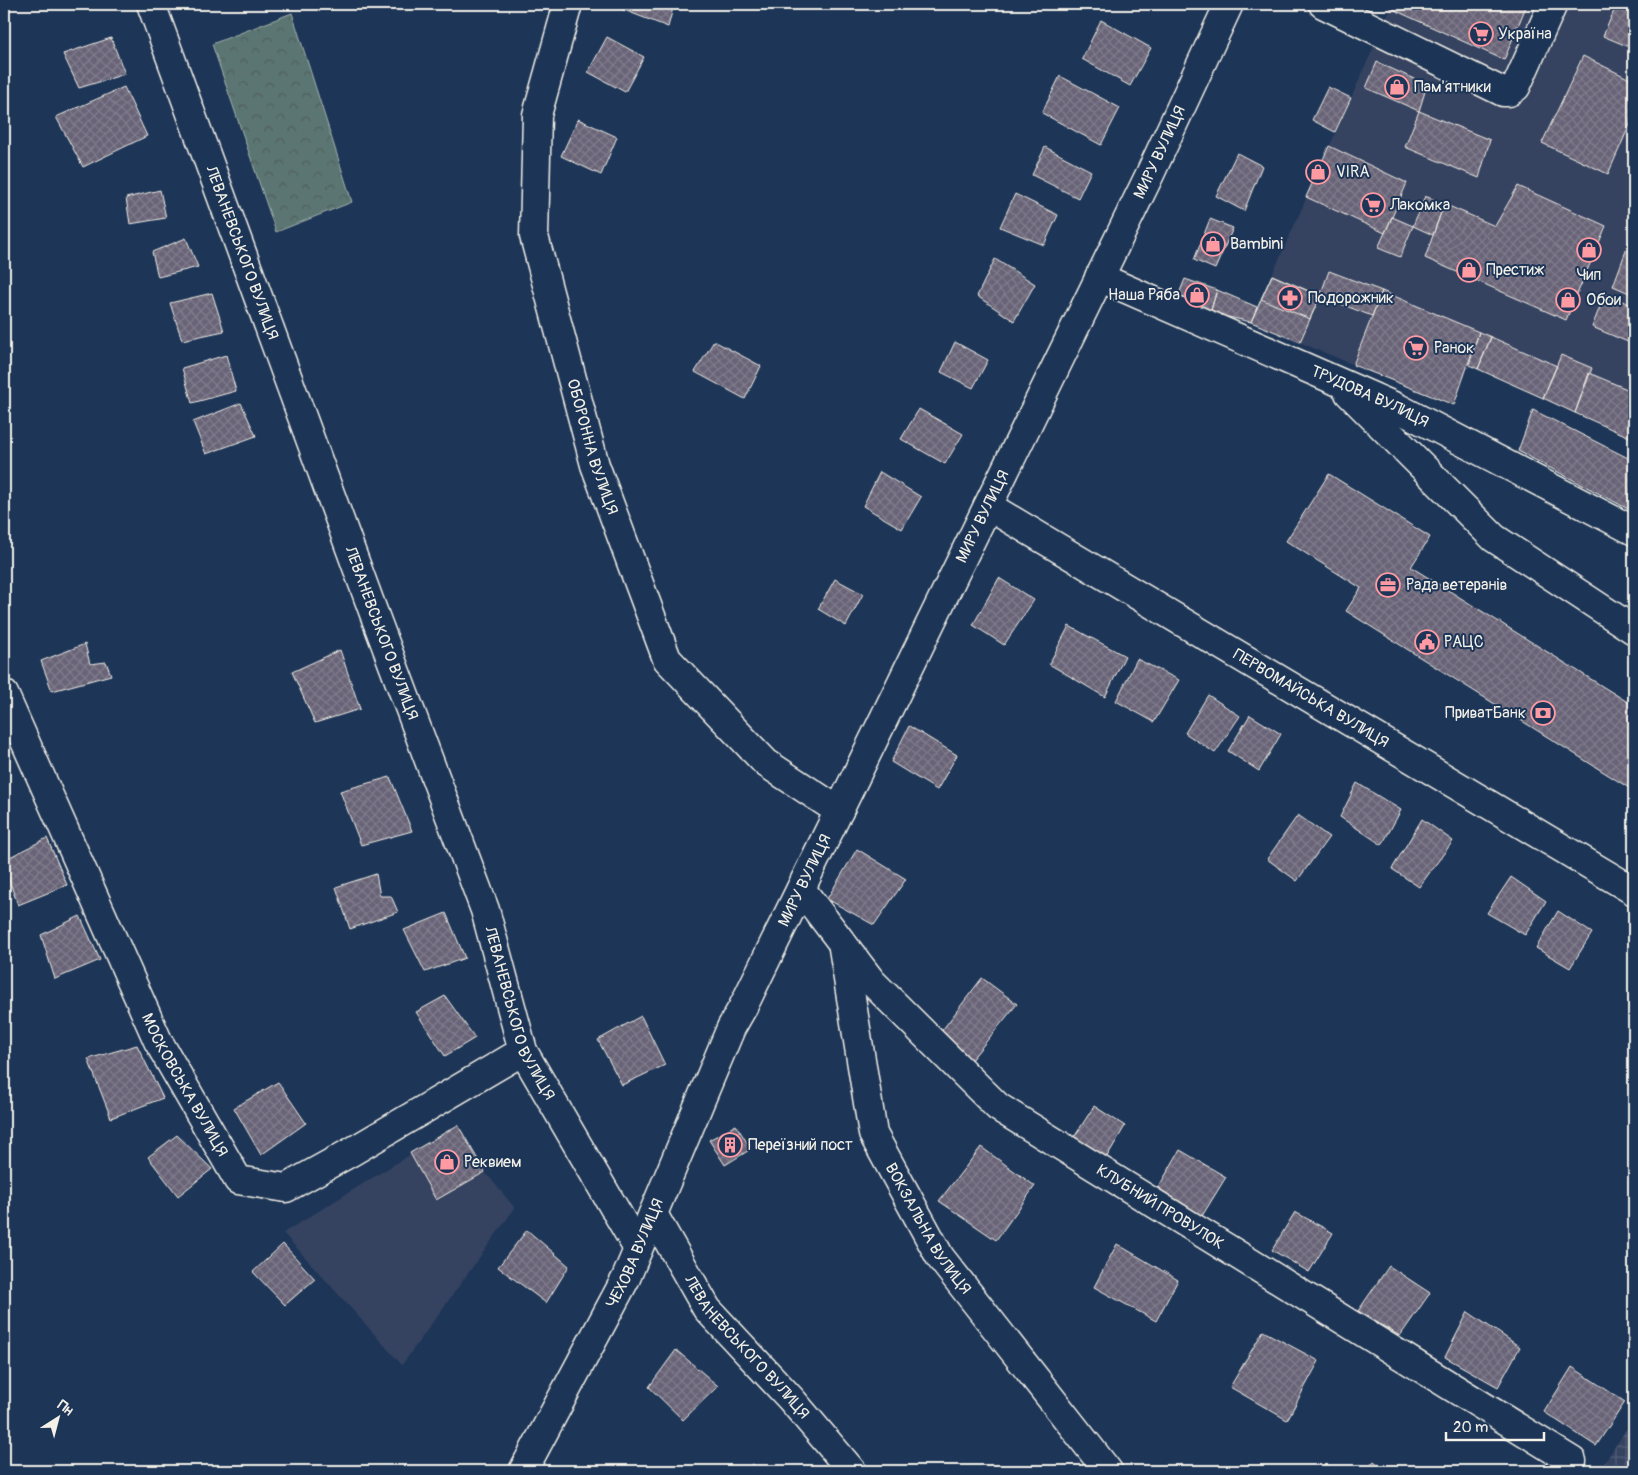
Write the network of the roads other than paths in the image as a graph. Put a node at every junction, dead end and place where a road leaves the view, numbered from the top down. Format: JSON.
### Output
{"nodes":[{"id":1,"x":151,"y":4,"type":"edge"},
{"id":2,"x":568,"y":4,"type":"edge"},
{"id":3,"x":1229,"y":4,"type":"edge"},
{"id":4,"x":1323,"y":4,"type":"edge"},
{"id":5,"x":1553,"y":4,"type":"edge"},
{"id":6,"x":1099,"y":277,"type":"junction"},
{"id":7,"x":1338,"y":382,"type":"junction"},
{"id":8,"x":988,"y":506,"type":"junction"},
{"id":9,"x":1634,"y":531,"type":"edge"},
{"id":10,"x":1634,"y":630,"type":"edge"},
{"id":11,"x":4,"y":694,"type":"edge"},
{"id":12,"x":839,"y":811,"type":"junction"},
{"id":13,"x":801,"y":889,"type":"junction"},
{"id":14,"x":1634,"y":892,"type":"edge"},
{"id":15,"x":842,"y":943,"type":"junction"},
{"id":16,"x":731,"y":1028,"type":"joint"},
{"id":17,"x":523,"y":1050,"type":"junction"},
{"id":18,"x":653,"y":1214,"type":"junction"},
{"id":19,"x":638,"y":1249,"type":"junction"},
{"id":20,"x":1572,"y":1461,"type":"dead end"},
{"id":21,"x":523,"y":1471,"type":"edge"},
{"id":22,"x":852,"y":1471,"type":"edge"},
{"id":23,"x":1108,"y":1471,"type":"edge"}],
"edges":[{"from":1,"to":17,"type":"street","name":"ЛЕВАНЕВСЬКОГО ВУЛИЦЯ"},
{"from":2,"to":12,"type":"street","name":"ОБОРОННА ВУЛИЦЯ"},
{"from":3,"to":6,"type":"street","name":"МИРУ ВУЛИЦЯ"},
{"from":4,"to":5,"type":"street"},
{"from":6,"to":7,"type":"street","name":"ТРУДОВА ВУЛИЦЯ"},
{"from":6,"to":8,"type":"street","name":"МИРУ ВУЛИЦЯ"},
{"from":7,"to":9,"type":"street","name":"ТРУДОВА ВУЛИЦЯ"},
{"from":7,"to":10,"type":"street"},
{"from":8,"to":12,"type":"street","name":"МИРУ ВУЛИЦЯ"},
{"from":8,"to":14,"type":"street","name":"ПЕРВОМАЙСЬКА ВУЛИЦЯ"},
{"from":11,"to":17,"type":"street","name":"МОСКОВСЬКА ВУЛИЦЯ"},
{"from":12,"to":13,"type":"street","name":"МИРУ ВУЛИЦЯ"},
{"from":13,"to":15,"type":"street","name":"КЛУБНИЙ ПРОВУЛОК"},
{"from":13,"to":16,"type":"street","name":"МИРУ ВУЛИЦЯ"},
{"from":15,"to":20,"type":"street","name":"КЛУБНИЙ ПРОВУЛОК"},
{"from":15,"to":23,"type":"street","name":"ВОКЗАЛЬНА ВУЛИЦЯ"},
{"from":16,"to":18,"type":"street","name":"ЧЕХОВА ВУЛИЦЯ"},
{"from":17,"to":19,"type":"street","name":"ЛЕВАНЕВСЬКОГО ВУЛИЦЯ"},
{"from":18,"to":19,"type":"street","name":"ЧЕХОВА ВУЛИЦЯ"},
{"from":18,"to":22,"type":"street","name":"ЛЕВАНЕВСЬКОГО ВУЛИЦЯ"},
{"from":19,"to":21,"type":"street","name":"ЧЕХОВА ВУЛИЦЯ"}]}
